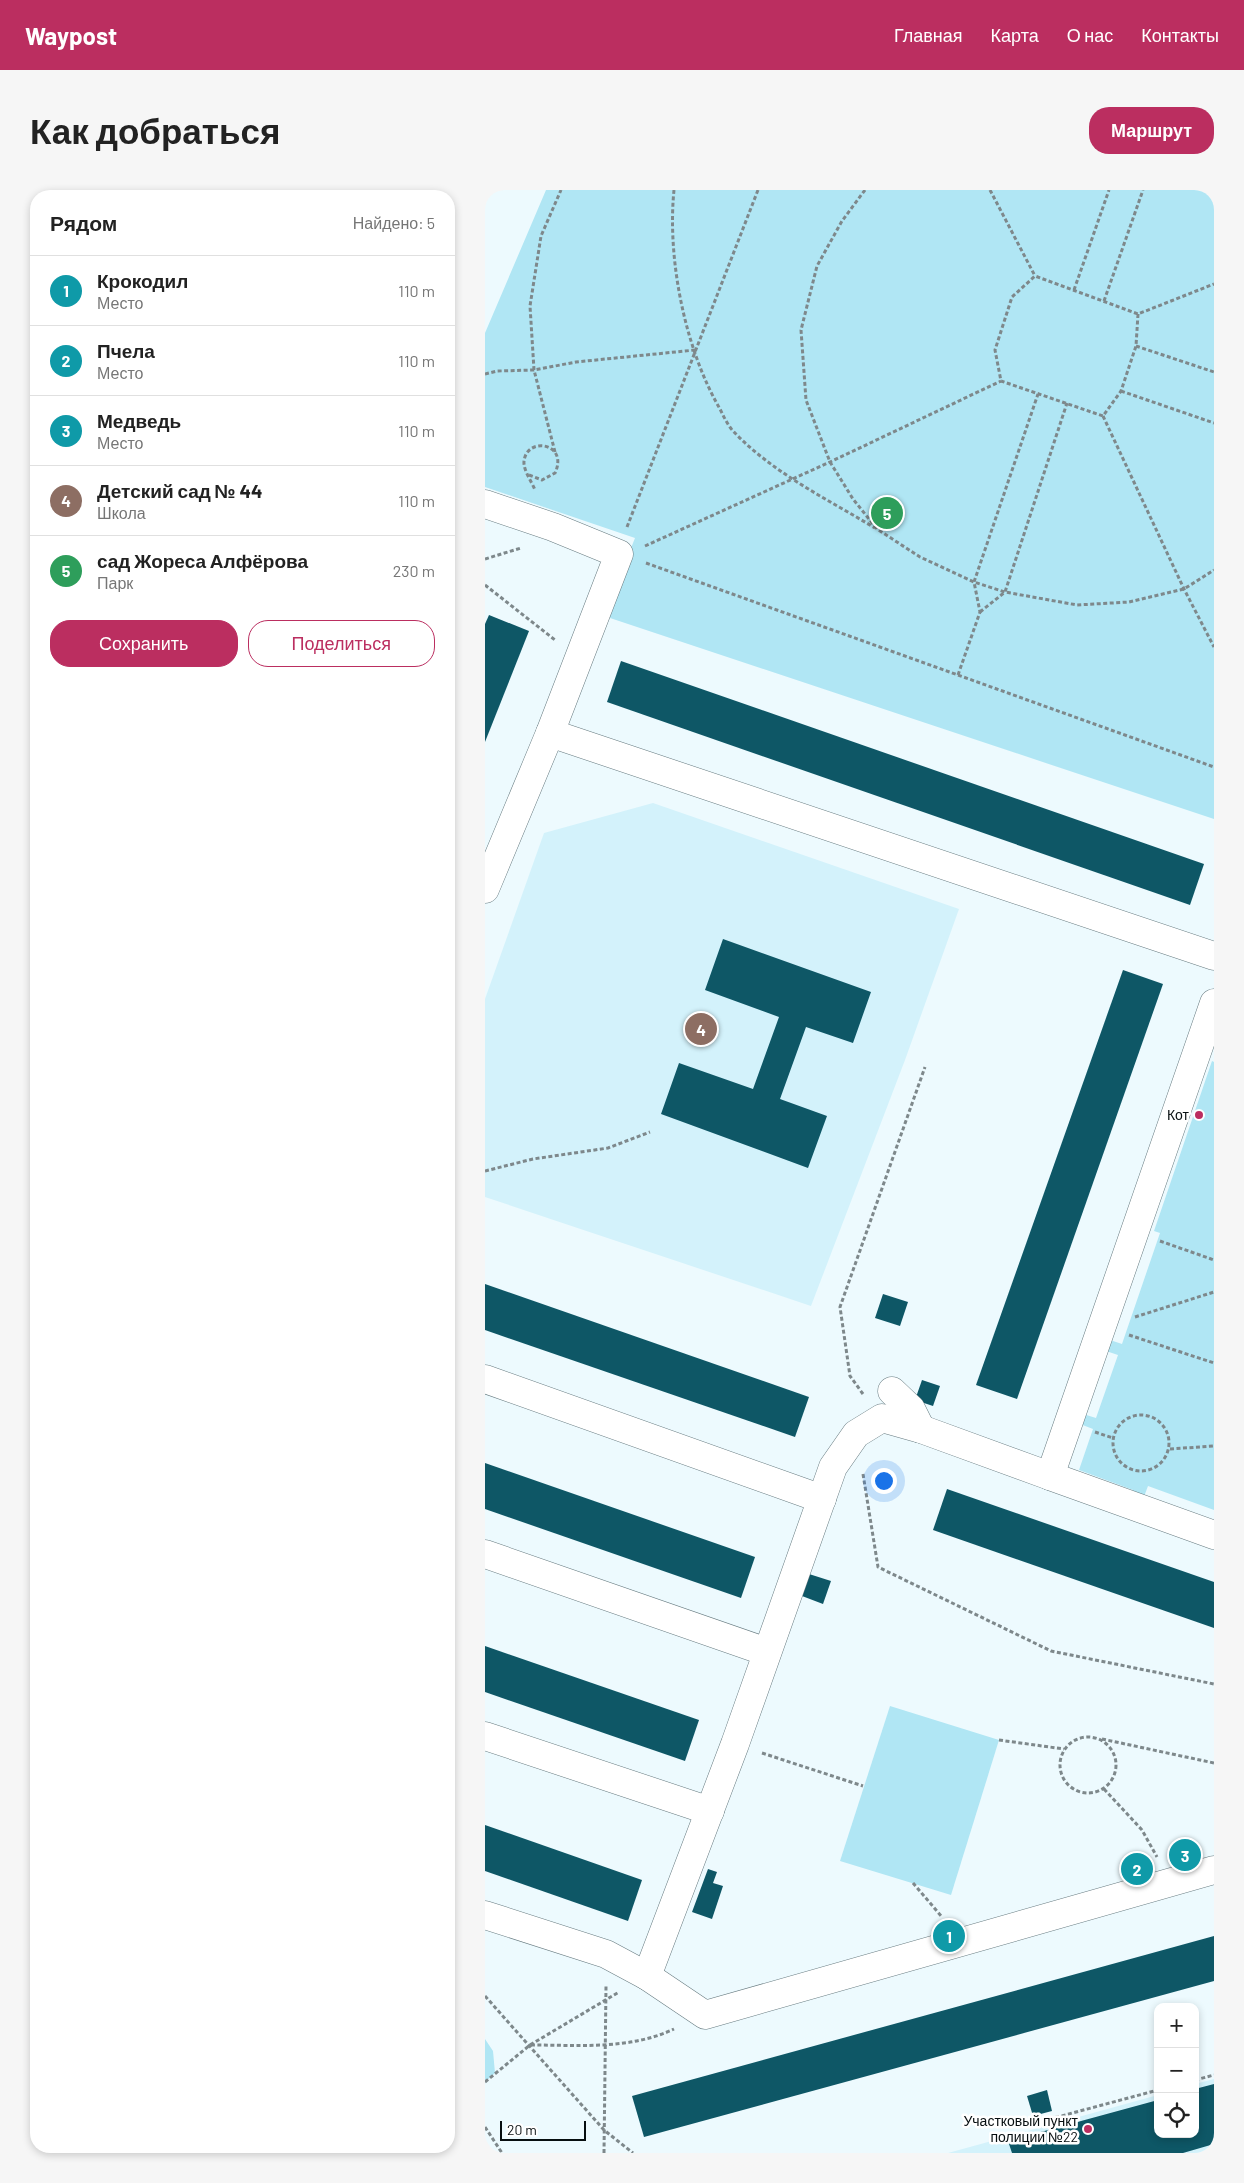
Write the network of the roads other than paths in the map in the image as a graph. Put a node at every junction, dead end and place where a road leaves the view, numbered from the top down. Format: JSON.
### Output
{"nodes":[{"id":1,"x":485,"y":504,"type":"edge"},
{"id":2,"x":550,"y":733,"type":"junction"},
{"id":3,"x":485,"y":889,"type":"edge"},
{"id":4,"x":1214,"y":956,"type":"edge"},
{"id":5,"x":1214,"y":1003,"type":"edge"},
{"id":6,"x":485,"y":1379,"type":"edge"},
{"id":7,"x":892,"y":1391,"type":"dead end"},
{"id":8,"x":921,"y":1430,"type":"junction"},
{"id":9,"x":1050,"y":1476,"type":"junction"},
{"id":10,"x":822,"y":1499,"type":"junction"},
{"id":11,"x":1214,"y":1535,"type":"edge"},
{"id":12,"x":485,"y":1554,"type":"edge"},
{"id":13,"x":767,"y":1652,"type":"junction"},
{"id":14,"x":485,"y":1736,"type":"edge"},
{"id":15,"x":710,"y":1811,"type":"junction"},
{"id":16,"x":1214,"y":1870,"type":"edge"},
{"id":17,"x":485,"y":1915,"type":"edge"},
{"id":18,"x":647,"y":1976,"type":"junction"}],
"edges":[{"from":1,"to":2,"type":"lane"},
{"from":2,"to":3,"type":"lane"},
{"from":2,"to":4,"type":"lane"},
{"from":5,"to":9,"type":"lane"},
{"from":6,"to":10,"type":"lane"},
{"from":7,"to":8,"type":"lane"},
{"from":8,"to":9,"type":"lane"},
{"from":8,"to":10,"type":"lane"},
{"from":9,"to":11,"type":"lane"},
{"from":10,"to":13,"type":"lane"},
{"from":12,"to":13,"type":"lane"},
{"from":13,"to":15,"type":"lane"},
{"from":14,"to":15,"type":"lane"},
{"from":15,"to":18,"type":"lane"},
{"from":16,"to":18,"type":"lane"},
{"from":17,"to":18,"type":"lane"}]}
